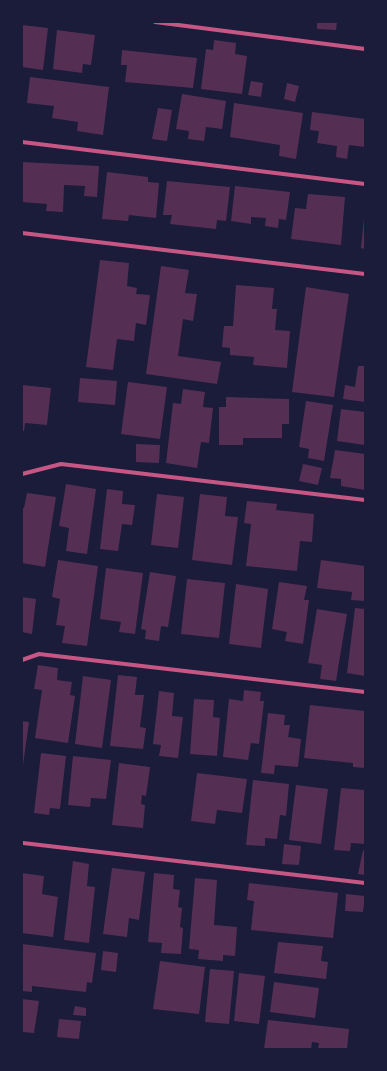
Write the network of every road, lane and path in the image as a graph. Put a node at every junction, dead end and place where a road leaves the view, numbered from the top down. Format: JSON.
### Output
{"nodes":[{"id":1,"x":155,"y":22,"type":"edge"},
{"id":2,"x":365,"y":48,"type":"edge"},
{"id":3,"x":22,"y":142,"type":"edge"},
{"id":4,"x":365,"y":184,"type":"edge"},
{"id":5,"x":22,"y":233,"type":"edge"},
{"id":6,"x":365,"y":274,"type":"edge"},
{"id":7,"x":22,"y":474,"type":"edge"},
{"id":8,"x":365,"y":500,"type":"edge"},
{"id":9,"x":22,"y":660,"type":"edge"},
{"id":10,"x":365,"y":692,"type":"edge"},
{"id":11,"x":23,"y":843,"type":"edge"},
{"id":12,"x":365,"y":884,"type":"edge"}],
"edges":[{"from":1,"to":2,"type":"street"},
{"from":3,"to":4,"type":"street"},
{"from":5,"to":6,"type":"street"},
{"from":7,"to":8,"type":"street"},
{"from":9,"to":10,"type":"street"},
{"from":11,"to":12,"type":"street"}]}
